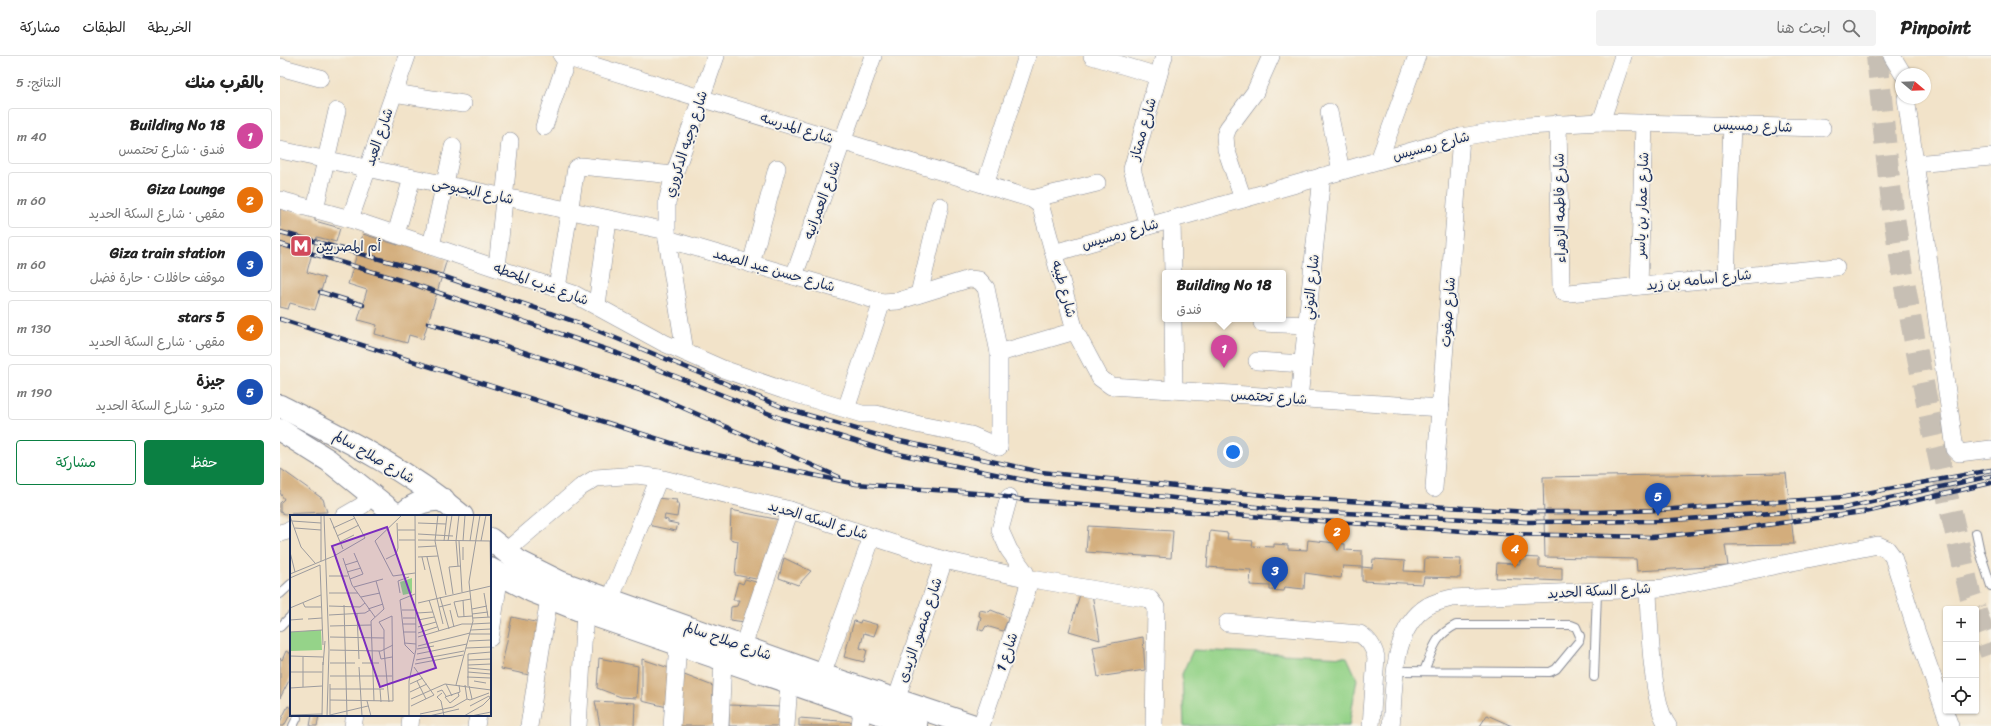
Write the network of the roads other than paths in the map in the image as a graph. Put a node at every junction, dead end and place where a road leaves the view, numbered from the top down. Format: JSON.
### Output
{"nodes":[{"id":1,"x":406,"y":56,"type":"edge"},
{"id":2,"x":716,"y":56,"type":"edge"},
{"id":3,"x":874,"y":56,"type":"edge"},
{"id":4,"x":1027,"y":56,"type":"edge"},
{"id":5,"x":1092,"y":56,"type":"edge"},
{"id":6,"x":1164,"y":56,"type":"edge"},
{"id":7,"x":1271,"y":56,"type":"edge"},
{"id":8,"x":1417,"y":56,"type":"edge"},
{"id":9,"x":1623,"y":56,"type":"edge"},
{"id":10,"x":1892,"y":56,"type":"edge"},
{"id":11,"x":566,"y":57,"type":"edge"},
{"id":12,"x":280,"y":67,"type":"edge"},
{"id":13,"x":1899,"y":68,"type":"edge"},
{"id":14,"x":1158,"y":76,"type":"junction"},
{"id":15,"x":320,"y":78,"type":"dead end"},
{"id":16,"x":394,"y":93,"type":"junction"},
{"id":17,"x":700,"y":98,"type":"junction"},
{"id":18,"x":463,"y":104,"type":"dead end"},
{"id":19,"x":1907,"y":104,"type":"edge"},
{"id":20,"x":337,"y":111,"type":"dead end"},
{"id":21,"x":1329,"y":112,"type":"dead end"},
{"id":22,"x":1601,"y":122,"type":"junction"},
{"id":23,"x":1558,"y":123,"type":"junction"},
{"id":24,"x":1644,"y":123,"type":"junction"},
{"id":25,"x":1732,"y":125,"type":"junction"},
{"id":26,"x":544,"y":127,"type":"dead end"},
{"id":27,"x":1822,"y":128,"type":"dead end"},
{"id":28,"x":1461,"y":137,"type":"junction"},
{"id":29,"x":510,"y":141,"type":"dead end"},
{"id":30,"x":843,"y":142,"type":"junction"},
{"id":31,"x":453,"y":148,"type":"dead end"},
{"id":32,"x":280,"y":150,"type":"edge"},
{"id":33,"x":1991,"y":157,"type":"edge"},
{"id":34,"x":325,"y":160,"type":"junction"},
{"id":35,"x":1379,"y":160,"type":"junction"},
{"id":36,"x":1915,"y":164,"type":"junction"},
{"id":37,"x":368,"y":168,"type":"junction"},
{"id":38,"x":777,"y":168,"type":"dead end"},
{"id":39,"x":1341,"y":171,"type":"junction"},
{"id":40,"x":674,"y":175,"type":"junction"},
{"id":41,"x":1322,"y":176,"type":"junction"},
{"id":42,"x":412,"y":178,"type":"junction"},
{"id":43,"x":1097,"y":183,"type":"dead end"},
{"id":44,"x":445,"y":185,"type":"junction"},
{"id":45,"x":984,"y":185,"type":"junction"},
{"id":46,"x":504,"y":198,"type":"junction"},
{"id":47,"x":1032,"y":199,"type":"junction"},
{"id":48,"x":1243,"y":199,"type":"junction"},
{"id":49,"x":280,"y":200,"type":"edge"},
{"id":50,"x":940,"y":206,"type":"dead end"},
{"id":51,"x":315,"y":209,"type":"junction"},
{"id":52,"x":568,"y":211,"type":"junction"},
{"id":53,"x":350,"y":219,"type":"junction"},
{"id":54,"x":1172,"y":219,"type":"junction"},
{"id":55,"x":608,"y":220,"type":"junction"},
{"id":56,"x":1148,"y":226,"type":"junction"},
{"id":57,"x":396,"y":234,"type":"junction"},
{"id":58,"x":667,"y":235,"type":"junction"},
{"id":59,"x":431,"y":246,"type":"junction"},
{"id":60,"x":1054,"y":253,"type":"junction"},
{"id":61,"x":752,"y":264,"type":"junction"},
{"id":62,"x":1836,"y":267,"type":"dead end"},
{"id":63,"x":497,"y":268,"type":"junction"},
{"id":64,"x":1173,"y":270,"type":"edge"},
{"id":65,"x":794,"y":276,"type":"junction"},
{"id":66,"x":1726,"y":278,"type":"junction"},
{"id":67,"x":1639,"y":286,"type":"junction"},
{"id":68,"x":557,"y":288,"type":"junction"},
{"id":69,"x":1563,"y":292,"type":"joint"},
{"id":70,"x":919,"y":294,"type":"junction"},
{"id":71,"x":882,"y":302,"type":"junction"},
{"id":72,"x":597,"y":306,"type":"junction"},
{"id":73,"x":1173,"y":322,"type":"edge"},
{"id":74,"x":1262,"y":323,"type":"dead end"},
{"id":75,"x":1307,"y":325,"type":"junction"},
{"id":76,"x":1075,"y":331,"type":"junction"},
{"id":77,"x":686,"y":352,"type":"junction"},
{"id":78,"x":999,"y":352,"type":"junction"},
{"id":79,"x":1257,"y":361,"type":"dead end"},
{"id":80,"x":1303,"y":364,"type":"junction"},
{"id":81,"x":1100,"y":378,"type":"joint"},
{"id":82,"x":1174,"y":390,"type":"junction"},
{"id":83,"x":1299,"y":399,"type":"junction"},
{"id":84,"x":280,"y":406,"type":"edge"},
{"id":85,"x":1441,"y":408,"type":"junction"},
{"id":86,"x":854,"y":412,"type":"junction"},
{"id":87,"x":280,"y":430,"type":"edge"},
{"id":88,"x":1991,"y":449,"type":"edge"},
{"id":89,"x":378,"y":458,"type":"junction"},
{"id":90,"x":659,"y":478,"type":"junction"},
{"id":91,"x":1434,"y":488,"type":"dead end"},
{"id":92,"x":370,"y":494,"type":"junction"},
{"id":93,"x":1009,"y":497,"type":"dead end"},
{"id":94,"x":444,"y":500,"type":"junction"},
{"id":95,"x":790,"y":510,"type":"junction"},
{"id":96,"x":346,"y":515,"type":"edge"},
{"id":97,"x":362,"y":515,"type":"edge"},
{"id":98,"x":399,"y":515,"type":"edge"},
{"id":99,"x":402,"y":515,"type":"edge"},
{"id":100,"x":461,"y":515,"type":"edge"},
{"id":101,"x":290,"y":530,"type":"edge"},
{"id":102,"x":1976,"y":532,"type":"dead end"},
{"id":103,"x":280,"y":533,"type":"edge"},
{"id":104,"x":872,"y":537,"type":"junction"},
{"id":105,"x":498,"y":546,"type":"edge"},
{"id":106,"x":944,"y":560,"type":"junction"},
{"id":107,"x":495,"y":572,"type":"edge"},
{"id":108,"x":1026,"y":578,"type":"junction"},
{"id":109,"x":290,"y":585,"type":"edge"},
{"id":110,"x":1991,"y":586,"type":"edge"},
{"id":111,"x":1648,"y":590,"type":"junction"},
{"id":112,"x":281,"y":592,"type":"edge"},
{"id":113,"x":1597,"y":592,"type":"junction"},
{"id":114,"x":549,"y":598,"type":"junction"},
{"id":115,"x":610,"y":600,"type":"junction"},
{"id":116,"x":585,"y":612,"type":"junction"},
{"id":117,"x":290,"y":617,"type":"edge"},
{"id":118,"x":1227,"y":623,"type":"dead end"},
{"id":119,"x":491,"y":625,"type":"edge"},
{"id":120,"x":280,"y":627,"type":"edge"},
{"id":121,"x":678,"y":645,"type":"junction"},
{"id":122,"x":744,"y":646,"type":"junction"},
{"id":123,"x":723,"y":660,"type":"junction"},
{"id":124,"x":1424,"y":671,"type":"junction"},
{"id":125,"x":1396,"y":672,"type":"junction"},
{"id":126,"x":822,"y":675,"type":"junction"},
{"id":127,"x":1594,"y":677,"type":"dead end"},
{"id":128,"x":789,"y":684,"type":"junction"},
{"id":129,"x":896,"y":700,"type":"junction"},
{"id":130,"x":355,"y":716,"type":"edge"},
{"id":131,"x":411,"y":716,"type":"edge"},
{"id":132,"x":478,"y":716,"type":"edge"},
{"id":133,"x":861,"y":717,"type":"edge"},
{"id":134,"x":297,"y":718,"type":"dead end"},
{"id":135,"x":293,"y":726,"type":"edge"},
{"id":136,"x":353,"y":726,"type":"edge"},
{"id":137,"x":410,"y":726,"type":"edge"},
{"id":138,"x":476,"y":726,"type":"edge"},
{"id":139,"x":529,"y":726,"type":"edge"},
{"id":140,"x":578,"y":726,"type":"edge"},
{"id":141,"x":672,"y":726,"type":"edge"},
{"id":142,"x":720,"y":726,"type":"edge"},
{"id":143,"x":786,"y":726,"type":"edge"},
{"id":144,"x":916,"y":726,"type":"edge"},
{"id":145,"x":974,"y":726,"type":"edge"},
{"id":146,"x":981,"y":726,"type":"edge"},
{"id":147,"x":1154,"y":726,"type":"edge"},
{"id":148,"x":1371,"y":726,"type":"edge"},
{"id":149,"x":1392,"y":726,"type":"edge"},
{"id":150,"x":1668,"y":726,"type":"edge"},
{"id":151,"x":1950,"y":726,"type":"edge"}],
"edges":[{"from":1,"to":16,"type":"street","name":"شارع العبد"},
{"from":2,"to":17,"type":"street","name":"شارع وجيه الدكروري"},
{"from":3,"to":30,"type":"street","name":"شارع العمرانيه"},
{"from":4,"to":45,"type":"street"},
{"from":5,"to":14,"type":"street"},
{"from":6,"to":14,"type":"street","name":"شارع ممتاز"},
{"from":7,"to":48,"type":"street"},
{"from":8,"to":35,"type":"street"},
{"from":9,"to":22,"type":"street"},
{"from":10,"to":13,"type":"street"},
{"from":11,"to":17,"type":"street","name":"شارع المدرسه"},
{"from":11,"to":26,"type":"street"},
{"from":12,"to":15,"type":"street"},
{"from":14,"to":56,"type":"street","name":"شارع ممتاز"},
{"from":16,"to":18,"type":"street"},
{"from":16,"to":37,"type":"street","name":"شارع العبد"},
{"from":17,"to":30,"type":"street","name":"شارع المدرسه"},
{"from":17,"to":40,"type":"street","name":"شارع وجيه الدكروري"},
{"from":19,"to":36,"type":"street"},
{"from":20,"to":34,"type":"street"},
{"from":21,"to":39,"type":"street"},
{"from":22,"to":23,"type":"street","name":"شارع رمسيس"},
{"from":22,"to":24,"type":"street","name":"شارع رمسيس"},
{"from":23,"to":28,"type":"street","name":"شارع رمسيس"},
{"from":23,"to":69,"type":"street","name":"شارع فاطمه الزهراء"},
{"from":24,"to":25,"type":"street","name":"شارع رمسيس"},
{"from":24,"to":67,"type":"street","name":"شارع عمار بن ياسر"},
{"from":25,"to":27,"type":"street","name":"شارع رمسيس"},
{"from":25,"to":66,"type":"street"},
{"from":28,"to":35,"type":"street","name":"شارع رمسيس"},
{"from":28,"to":85,"type":"street","name":"شارع صفوت"},
{"from":29,"to":46,"type":"street"},
{"from":30,"to":45,"type":"street","name":"شارع المدرسه"},
{"from":30,"to":65,"type":"street","name":"شارع العمرانيه"},
{"from":31,"to":44,"type":"street"},
{"from":32,"to":34,"type":"street","name":"شارع البحبوحى"},
{"from":33,"to":36,"type":"street"},
{"from":34,"to":37,"type":"street","name":"شارع البحبوحى"},
{"from":34,"to":51,"type":"street"},
{"from":35,"to":39,"type":"street","name":"شارع رمسيس"},
{"from":36,"to":88,"type":"street"},
{"from":37,"to":42,"type":"street","name":"شارع البحبوحى"},
{"from":37,"to":53,"type":"street","name":"شارع العبد"},
{"from":38,"to":61,"type":"street"},
{"from":39,"to":41,"type":"street","name":"شارع رمسيس"},
{"from":40,"to":52,"type":"street"},
{"from":40,"to":58,"type":"street","name":"شارع وجيه الدكروري"},
{"from":41,"to":48,"type":"street","name":"شارع رمسيس"},
{"from":41,"to":75,"type":"street","name":"شارع التوني"},
{"from":42,"to":44,"type":"street","name":"شارع البحبوحى"},
{"from":42,"to":57,"type":"street"},
{"from":43,"to":47,"type":"street"},
{"from":44,"to":46,"type":"street","name":"شارع البحبوحى"},
{"from":44,"to":59,"type":"street"},
{"from":45,"to":47,"type":"street","name":"شارع المدرسه"},
{"from":46,"to":52,"type":"street","name":"شارع البحبوحى"},
{"from":46,"to":63,"type":"street"},
{"from":47,"to":60,"type":"street","name":"شارع طيبه"},
{"from":48,"to":54,"type":"street","name":"شارع رمسيس"},
{"from":49,"to":51,"type":"street","name":"شارع غرب المحطه"},
{"from":50,"to":70,"type":"street"},
{"from":51,"to":53,"type":"street","name":"شارع غرب المحطه"},
{"from":52,"to":55,"type":"street","name":"شارع البحبوحى"},
{"from":52,"to":68,"type":"street"},
{"from":53,"to":57,"type":"street","name":"شارع غرب المحطه"},
{"from":54,"to":56,"type":"street","name":"شارع رمسيس"},
{"from":54,"to":64,"type":"street"},
{"from":55,"to":58,"type":"street","name":"شارع البحبوحى"},
{"from":55,"to":72,"type":"street"},
{"from":56,"to":60,"type":"street","name":"شارع رمسيس"},
{"from":57,"to":59,"type":"street","name":"شارع غرب المحطه"},
{"from":58,"to":61,"type":"street","name":"شارع حسن عبد الصمد"},
{"from":58,"to":77,"type":"street","name":"شارع وجيه الدكروري"},
{"from":59,"to":63,"type":"street","name":"شارع غرب المحطه"},
{"from":60,"to":76,"type":"street","name":"شارع طيبه"},
{"from":61,"to":65,"type":"street","name":"شارع حسن عبد الصمد"},
{"from":62,"to":66,"type":"street","name":"شارع اسامه بن زيد"},
{"from":63,"to":68,"type":"street","name":"شارع غرب المحطه"},
{"from":65,"to":71,"type":"street","name":"شارع حسن عبد الصمد"},
{"from":66,"to":67,"type":"street","name":"شارع اسامه بن زيد"},
{"from":67,"to":69,"type":"street","name":"شارع اسامه بن زيد"},
{"from":68,"to":72,"type":"street","name":"شارع غرب المحطه"},
{"from":70,"to":71,"type":"street"},
{"from":70,"to":78,"type":"street"},
{"from":71,"to":86,"type":"street"},
{"from":72,"to":77,"type":"street","name":"شارع غرب المحطه"},
{"from":73,"to":82,"type":"street"},
{"from":74,"to":75,"type":"street"},
{"from":75,"to":80,"type":"street","name":"شارع التوني"},
{"from":76,"to":78,"type":"street"},
{"from":76,"to":81,"type":"street","name":"شارع طيبه"},
{"from":77,"to":86,"type":"street","name":"شارع غرب المحطه"},
{"from":78,"to":86,"type":"street","name":"شارع غرب المحطه"},
{"from":79,"to":80,"type":"street"},
{"from":80,"to":83,"type":"street","name":"شارع التوني"},
{"from":81,"to":82,"type":"street","name":"شارع تحتمس"},
{"from":82,"to":83,"type":"street","name":"شارع تحتمس"},
{"from":83,"to":85,"type":"street","name":"شارع تحتمس"},
{"from":84,"to":89,"type":"highway","name":"شارع صلاح سالم"},
{"from":85,"to":91,"type":"street","name":"شارع صفوت"},
{"from":87,"to":92,"type":"highway","name":"شارع صلاح سالم"},
{"from":89,"to":92,"type":"highway"},
{"from":89,"to":94,"type":"highway","name":"شارع صلاح سالم"},
{"from":90,"to":95,"type":"street","name":"شارع السكه الحديد"},
{"from":90,"to":105,"type":"street","name":"شارع السكه الحديد"},
{"from":90,"to":115,"type":"street"},
{"from":92,"to":96,"type":"street"},
{"from":92,"to":97,"type":"lane"},
{"from":92,"to":98,"type":"highway","name":"شارع صلاح سالم"},
{"from":93,"to":108,"type":"street"},
{"from":94,"to":99,"type":"highway"},
{"from":94,"to":100,"type":"highway","name":"شارع صلاح سالم"},
{"from":95,"to":104,"type":"street","name":"شارع السكه الحديد"},
{"from":95,"to":122,"type":"street"},
{"from":101,"to":103,"type":"street"},
{"from":102,"to":110,"type":"lane"},
{"from":104,"to":106,"type":"street","name":"شارع السكه الحديد"},
{"from":104,"to":126,"type":"street"},
{"from":105,"to":115,"type":"highway","name":"شارع صلاح سالم"},
{"from":106,"to":108,"type":"street","name":"شارع السكه الحديد"},
{"from":106,"to":129,"type":"street","name":"شارع منصور الزيدى"},
{"from":107,"to":114,"type":"highway","name":"شارع صلاح سالم"},
{"from":107,"to":119,"type":"street"},
{"from":108,"to":146,"type":"street","name":"شارع 1"},
{"from":108,"to":147,"type":"street","name":"شارع السكه الحديد"},
{"from":109,"to":112,"type":"lane"},
{"from":111,"to":113,"type":"street","name":"شارع السكة الحديد"},
{"from":111,"to":150,"type":"street"},
{"from":111,"to":151,"type":"street","name":"شارع السكة الحديد"},
{"from":113,"to":125,"type":"street","name":"شارع السكة الحديد"},
{"from":113,"to":127,"type":"lane"},
{"from":114,"to":116,"type":"highway","name":"شارع صلاح سالم"},
{"from":114,"to":139,"type":"street"},
{"from":115,"to":122,"type":"highway","name":"شارع صلاح سالم"},
{"from":116,"to":121,"type":"highway","name":"شارع صلاح سالم"},
{"from":116,"to":140,"type":"street"},
{"from":117,"to":120,"type":"lane"},
{"from":118,"to":148,"type":"street"},
{"from":121,"to":123,"type":"highway","name":"شارع صلاح سالم"},
{"from":121,"to":141,"type":"street"},
{"from":122,"to":126,"type":"highway","name":"شارع صلاح سالم"},
{"from":123,"to":128,"type":"highway","name":"شارع صلاح سالم"},
{"from":123,"to":142,"type":"street"},
{"from":124,"to":124,"type":"lane"},
{"from":124,"to":125,"type":"lane"},
{"from":125,"to":149,"type":"street","name":"شارع السكة الحديد"},
{"from":126,"to":129,"type":"highway","name":"شارع صلاح سالم"},
{"from":128,"to":133,"type":"highway","name":"شارع صلاح سالم"},
{"from":128,"to":143,"type":"street"},
{"from":129,"to":145,"type":"highway","name":"شارع صلاح سالم"},
{"from":130,"to":136,"type":"street"},
{"from":131,"to":137,"type":"street"},
{"from":132,"to":138,"type":"street"},
{"from":133,"to":144,"type":"highway","name":"شارع صلاح سالم"},
{"from":134,"to":135,"type":"lane"}]}
